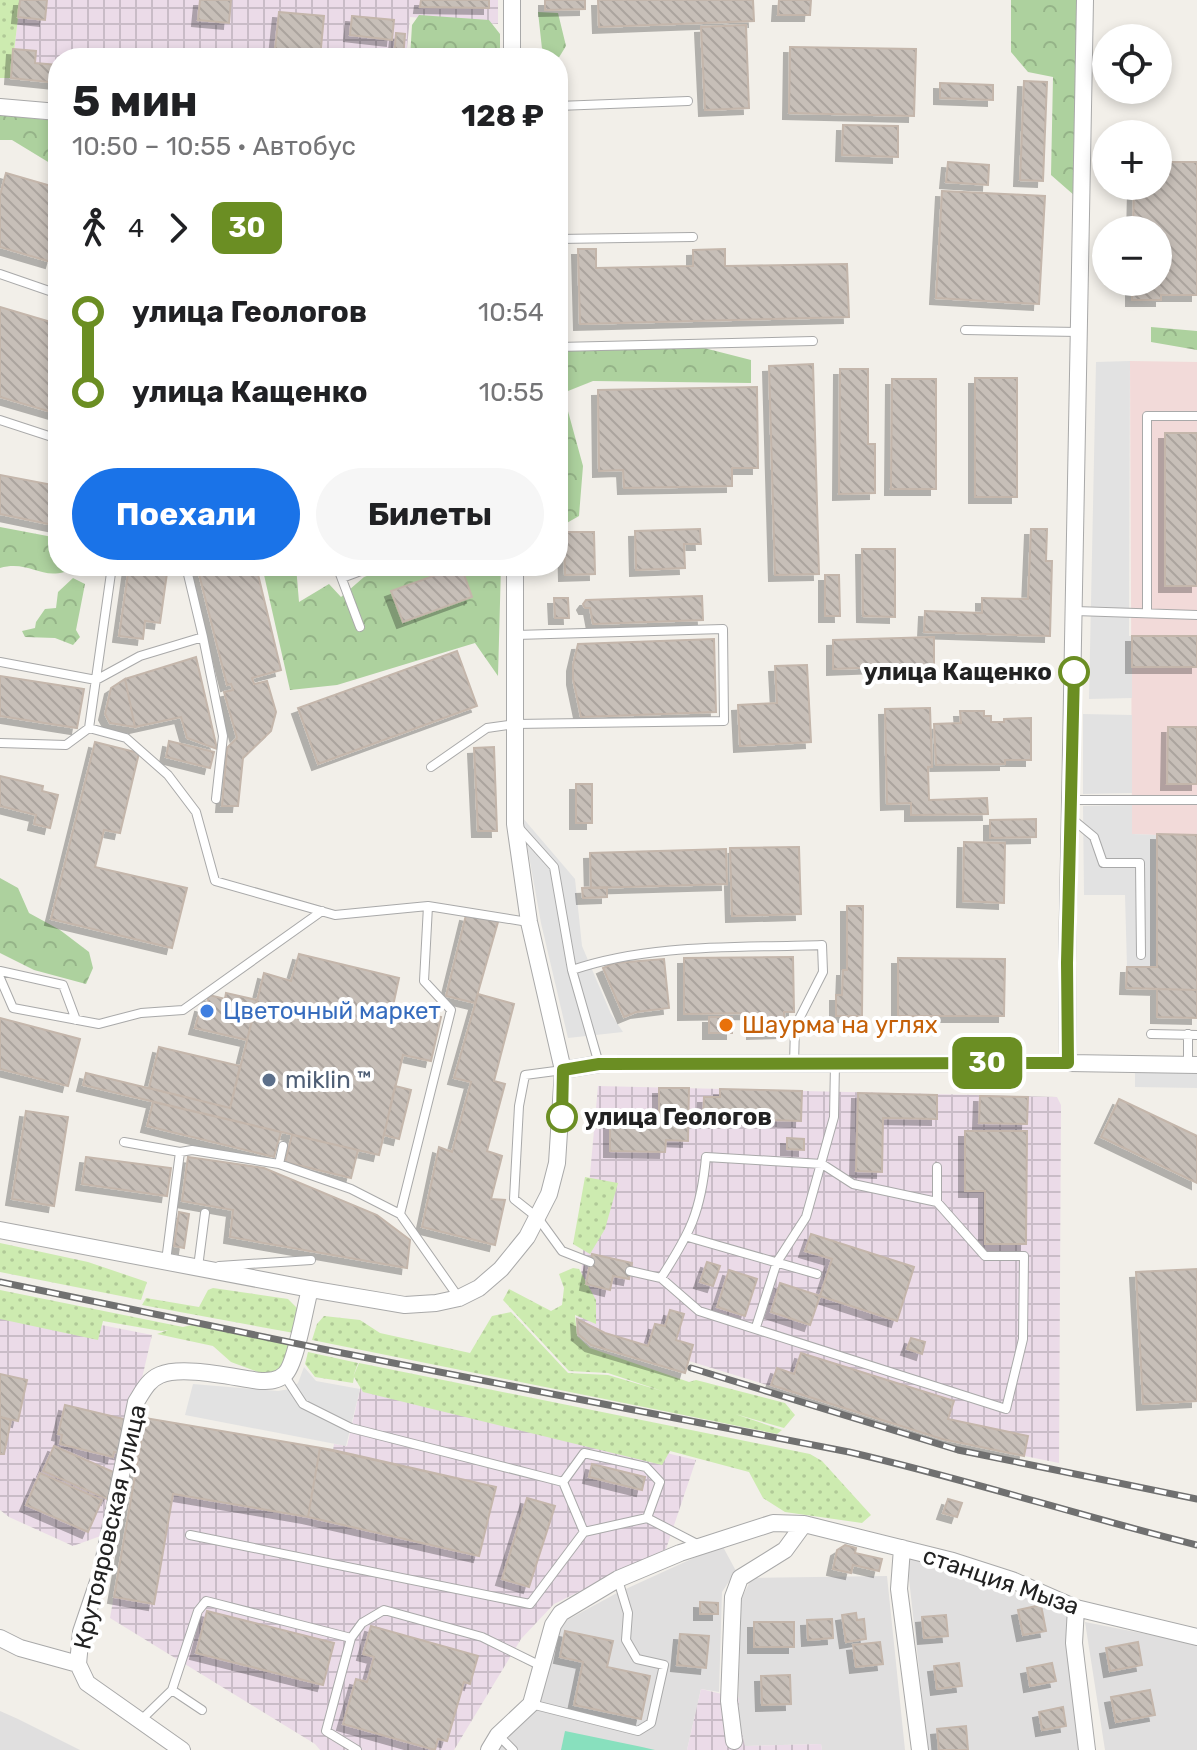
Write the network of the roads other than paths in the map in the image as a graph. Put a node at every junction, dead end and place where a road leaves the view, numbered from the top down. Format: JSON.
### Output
{"nodes":[{"id":1,"x":512,"y":0,"type":"edge"},
{"id":2,"x":1085,"y":0,"type":"edge"},
{"id":3,"x":512,"y":48,"type":"edge"},
{"id":4,"x":688,"y":101,"type":"dead end"},
{"id":5,"x":568,"y":106,"type":"edge"},
{"id":6,"x":0,"y":107,"type":"edge"},
{"id":7,"x":48,"y":111,"type":"edge"},
{"id":8,"x":693,"y":237,"type":"dead end"},
{"id":9,"x":568,"y":239,"type":"edge"},
{"id":10,"x":0,"y":274,"type":"edge"},
{"id":11,"x":48,"y":291,"type":"edge"},
{"id":12,"x":965,"y":330,"type":"dead end"},
{"id":13,"x":1080,"y":332,"type":"junction"},
{"id":14,"x":813,"y":341,"type":"dead end"},
{"id":15,"x":568,"y":347,"type":"edge"},
{"id":16,"x":1197,"y":416,"type":"edge"},
{"id":17,"x":0,"y":420,"type":"edge"},
{"id":18,"x":48,"y":436,"type":"edge"},
{"id":19,"x":111,"y":576,"type":"edge"},
{"id":20,"x":188,"y":576,"type":"edge"},
{"id":21,"x":347,"y":576,"type":"edge"},
{"id":22,"x":515,"y":576,"type":"edge"},
{"id":23,"x":342,"y":578,"type":"joint"},
{"id":24,"x":1075,"y":611,"type":"junction"},
{"id":25,"x":1147,"y":613,"type":"junction"},
{"id":26,"x":1197,"y":615,"type":"edge"},
{"id":27,"x":360,"y":627,"type":"dead end"},
{"id":28,"x":515,"y":635,"type":"junction"},
{"id":29,"x":203,"y":637,"type":"junction"},
{"id":30,"x":0,"y":662,"type":"edge"},
{"id":31,"x":96,"y":680,"type":"junction"},
{"id":32,"x":515,"y":724,"type":"junction"},
{"id":33,"x":89,"y":728,"type":"junction"},
{"id":34,"x":0,"y":743,"type":"edge"},
{"id":35,"x":431,"y":767,"type":"dead end"},
{"id":36,"x":216,"y":799,"type":"dead end"},
{"id":37,"x":1071,"y":800,"type":"junction"},
{"id":38,"x":1197,"y":800,"type":"edge"},
{"id":39,"x":1071,"y":818,"type":"junction"},
{"id":40,"x":515,"y":824,"type":"junction"},
{"id":41,"x":428,"y":906,"type":"junction"},
{"id":42,"x":322,"y":911,"type":"junction"},
{"id":43,"x":529,"y":922,"type":"junction"},
{"id":44,"x":1141,"y":955,"type":"dead end"},
{"id":45,"x":572,"y":970,"type":"junction"},
{"id":46,"x":0,"y":971,"type":"edge"},
{"id":47,"x":0,"y":978,"type":"edge"},
{"id":48,"x":76,"y":1020,"type":"junction"},
{"id":49,"x":1151,"y":1034,"type":"dead end"},
{"id":50,"x":1192,"y":1034,"type":"edge"},
{"id":51,"x":1068,"y":1063,"type":"junction"},
{"id":52,"x":599,"y":1064,"type":"junction"},
{"id":53,"x":794,"y":1064,"type":"junction"},
{"id":54,"x":835,"y":1064,"type":"junction"},
{"id":55,"x":1192,"y":1065,"type":"edge"},
{"id":56,"x":563,"y":1070,"type":"junction"},
{"id":57,"x":124,"y":1142,"type":"dead end"},
{"id":58,"x":283,"y":1146,"type":"dead end"},
{"id":59,"x":180,"y":1152,"type":"junction"},
{"id":60,"x":279,"y":1164,"type":"junction"},
{"id":61,"x":822,"y":1164,"type":"junction"},
{"id":62,"x":937,"y":1167,"type":"dead end"},
{"id":63,"x":937,"y":1202,"type":"junction"},
{"id":64,"x":205,"y":1213,"type":"dead end"},
{"id":65,"x":400,"y":1214,"type":"junction"},
{"id":66,"x":538,"y":1218,"type":"junction"},
{"id":67,"x":0,"y":1230,"type":"edge"},
{"id":68,"x":688,"y":1237,"type":"junction"},
{"id":69,"x":311,"y":1260,"type":"dead end"},
{"id":70,"x":166,"y":1261,"type":"junction"},
{"id":71,"x":590,"y":1262,"type":"dead end"},
{"id":72,"x":777,"y":1262,"type":"junction"},
{"id":73,"x":198,"y":1268,"type":"junction"},
{"id":74,"x":630,"y":1271,"type":"dead end"},
{"id":75,"x":817,"y":1274,"type":"dead end"},
{"id":76,"x":661,"y":1278,"type":"junction"},
{"id":77,"x":310,"y":1289,"type":"junction"},
{"id":78,"x":459,"y":1298,"type":"junction"},
{"id":79,"x":756,"y":1327,"type":"junction"},
{"id":80,"x":284,"y":1375,"type":"junction"},
{"id":81,"x":563,"y":1482,"type":"junction"},
{"id":82,"x":647,"y":1518,"type":"junction"},
{"id":83,"x":804,"y":1524,"type":"junction"},
{"id":84,"x":584,"y":1532,"type":"junction"},
{"id":85,"x":190,"y":1535,"type":"dead end"},
{"id":86,"x":699,"y":1546,"type":"junction"},
{"id":87,"x":902,"y":1548,"type":"junction"},
{"id":88,"x":618,"y":1579,"type":"junction"},
{"id":89,"x":1076,"y":1608,"type":"junction"},
{"id":90,"x":1197,"y":1637,"type":"edge"},
{"id":91,"x":0,"y":1638,"type":"edge"},
{"id":92,"x":351,"y":1638,"type":"junction"},
{"id":93,"x":78,"y":1664,"type":"junction"},
{"id":94,"x":541,"y":1667,"type":"junction"},
{"id":95,"x":172,"y":1690,"type":"junction"},
{"id":96,"x":531,"y":1704,"type":"junction"},
{"id":97,"x":202,"y":1710,"type":"dead end"},
{"id":98,"x":140,"y":1722,"type":"junction"},
{"id":99,"x":494,"y":1743,"type":"edge"},
{"id":100,"x":737,"y":1746,"type":"edge"},
{"id":101,"x":182,"y":1750,"type":"edge"},
{"id":102,"x":357,"y":1750,"type":"edge"},
{"id":103,"x":513,"y":1750,"type":"edge"},
{"id":104,"x":920,"y":1750,"type":"edge"},
{"id":105,"x":1087,"y":1750,"type":"edge"}],
"edges":[{"from":1,"to":3,"type":"street"},
{"from":2,"to":13,"type":"street"},
{"from":4,"to":5,"type":"lane"},
{"from":6,"to":7,"type":"street"},
{"from":8,"to":9,"type":"lane"},
{"from":10,"to":11,"type":"lane"},
{"from":12,"to":13,"type":"lane"},
{"from":13,"to":24,"type":"street"},
{"from":14,"to":15,"type":"lane"},
{"from":16,"to":25,"type":"lane"},
{"from":17,"to":18,"type":"lane"},
{"from":19,"to":31,"type":"lane"},
{"from":20,"to":29,"type":"lane"},
{"from":21,"to":23,"type":"lane"},
{"from":22,"to":28,"type":"street"},
{"from":23,"to":27,"type":"lane"},
{"from":24,"to":25,"type":"lane"},
{"from":24,"to":37,"type":"street"},
{"from":25,"to":26,"type":"lane"},
{"from":28,"to":32,"type":"street"},
{"from":28,"to":32,"type":"lane"},
{"from":29,"to":31,"type":"lane"},
{"from":29,"to":36,"type":"lane"},
{"from":30,"to":31,"type":"lane"},
{"from":31,"to":33,"type":"lane"},
{"from":32,"to":35,"type":"lane"},
{"from":32,"to":40,"type":"street"},
{"from":33,"to":34,"type":"lane"},
{"from":33,"to":42,"type":"lane"},
{"from":37,"to":38,"type":"lane"},
{"from":37,"to":39,"type":"street"},
{"from":39,"to":44,"type":"lane"},
{"from":39,"to":51,"type":"street"},
{"from":40,"to":43,"type":"street"},
{"from":40,"to":45,"type":"lane"},
{"from":41,"to":42,"type":"lane"},
{"from":41,"to":43,"type":"lane"},
{"from":41,"to":65,"type":"lane"},
{"from":42,"to":48,"type":"lane"},
{"from":43,"to":56,"type":"street"},
{"from":45,"to":52,"type":"lane"},
{"from":45,"to":53,"type":"lane"},
{"from":46,"to":48,"type":"lane"},
{"from":47,"to":48,"type":"lane"},
{"from":49,"to":50,"type":"lane"},
{"from":50,"to":55,"type":"lane"},
{"from":51,"to":54,"type":"street"},
{"from":51,"to":55,"type":"street"},
{"from":52,"to":53,"type":"street"},
{"from":52,"to":56,"type":"street"},
{"from":53,"to":54,"type":"street"},
{"from":54,"to":61,"type":"lane"},
{"from":56,"to":66,"type":"street"},
{"from":56,"to":66,"type":"lane"},
{"from":57,"to":59,"type":"lane"},
{"from":58,"to":60,"type":"lane"},
{"from":59,"to":60,"type":"lane"},
{"from":59,"to":70,"type":"lane"},
{"from":60,"to":65,"type":"lane"},
{"from":61,"to":63,"type":"lane"},
{"from":61,"to":68,"type":"lane"},
{"from":61,"to":72,"type":"lane"},
{"from":62,"to":63,"type":"lane"},
{"from":63,"to":79,"type":"lane"},
{"from":64,"to":73,"type":"lane"},
{"from":65,"to":78,"type":"lane"},
{"from":66,"to":71,"type":"lane"},
{"from":66,"to":78,"type":"street"},
{"from":67,"to":70,"type":"street"},
{"from":68,"to":72,"type":"lane"},
{"from":68,"to":76,"type":"lane"},
{"from":69,"to":73,"type":"lane"},
{"from":70,"to":73,"type":"street"},
{"from":72,"to":75,"type":"lane"},
{"from":72,"to":79,"type":"lane"},
{"from":73,"to":77,"type":"street"},
{"from":74,"to":76,"type":"lane"},
{"from":76,"to":79,"type":"lane"},
{"from":77,"to":78,"type":"street"},
{"from":77,"to":80,"type":"street"},
{"from":80,"to":81,"type":"lane"},
{"from":80,"to":93,"type":"street","name":"Крутояровская улица"},
{"from":81,"to":82,"type":"lane"},
{"from":81,"to":84,"type":"lane"},
{"from":82,"to":84,"type":"lane"},
{"from":82,"to":86,"type":"lane"},
{"from":83,"to":86,"type":"street","name":"станция Мыза"},
{"from":83,"to":87,"type":"street","name":"станция Мыза"},
{"from":83,"to":100,"type":"street"},
{"from":84,"to":85,"type":"lane"},
{"from":86,"to":88,"type":"street","name":"станция Мыза"},
{"from":87,"to":89,"type":"street","name":"станция Мыза"},
{"from":87,"to":104,"type":"street"},
{"from":88,"to":94,"type":"street","name":"станция Мыза"},
{"from":88,"to":96,"type":"lane"},
{"from":89,"to":90,"type":"street","name":"станция Мыза"},
{"from":89,"to":105,"type":"street"},
{"from":91,"to":93,"type":"street"},
{"from":92,"to":94,"type":"lane"},
{"from":92,"to":95,"type":"lane"},
{"from":92,"to":102,"type":"lane"},
{"from":93,"to":98,"type":"street"},
{"from":94,"to":96,"type":"street","name":"станция Мыза"},
{"from":95,"to":97,"type":"lane"},
{"from":95,"to":98,"type":"lane"},
{"from":96,"to":99,"type":"street"},
{"from":98,"to":101,"type":"street"},
{"from":99,"to":103,"type":"lane"}]}
